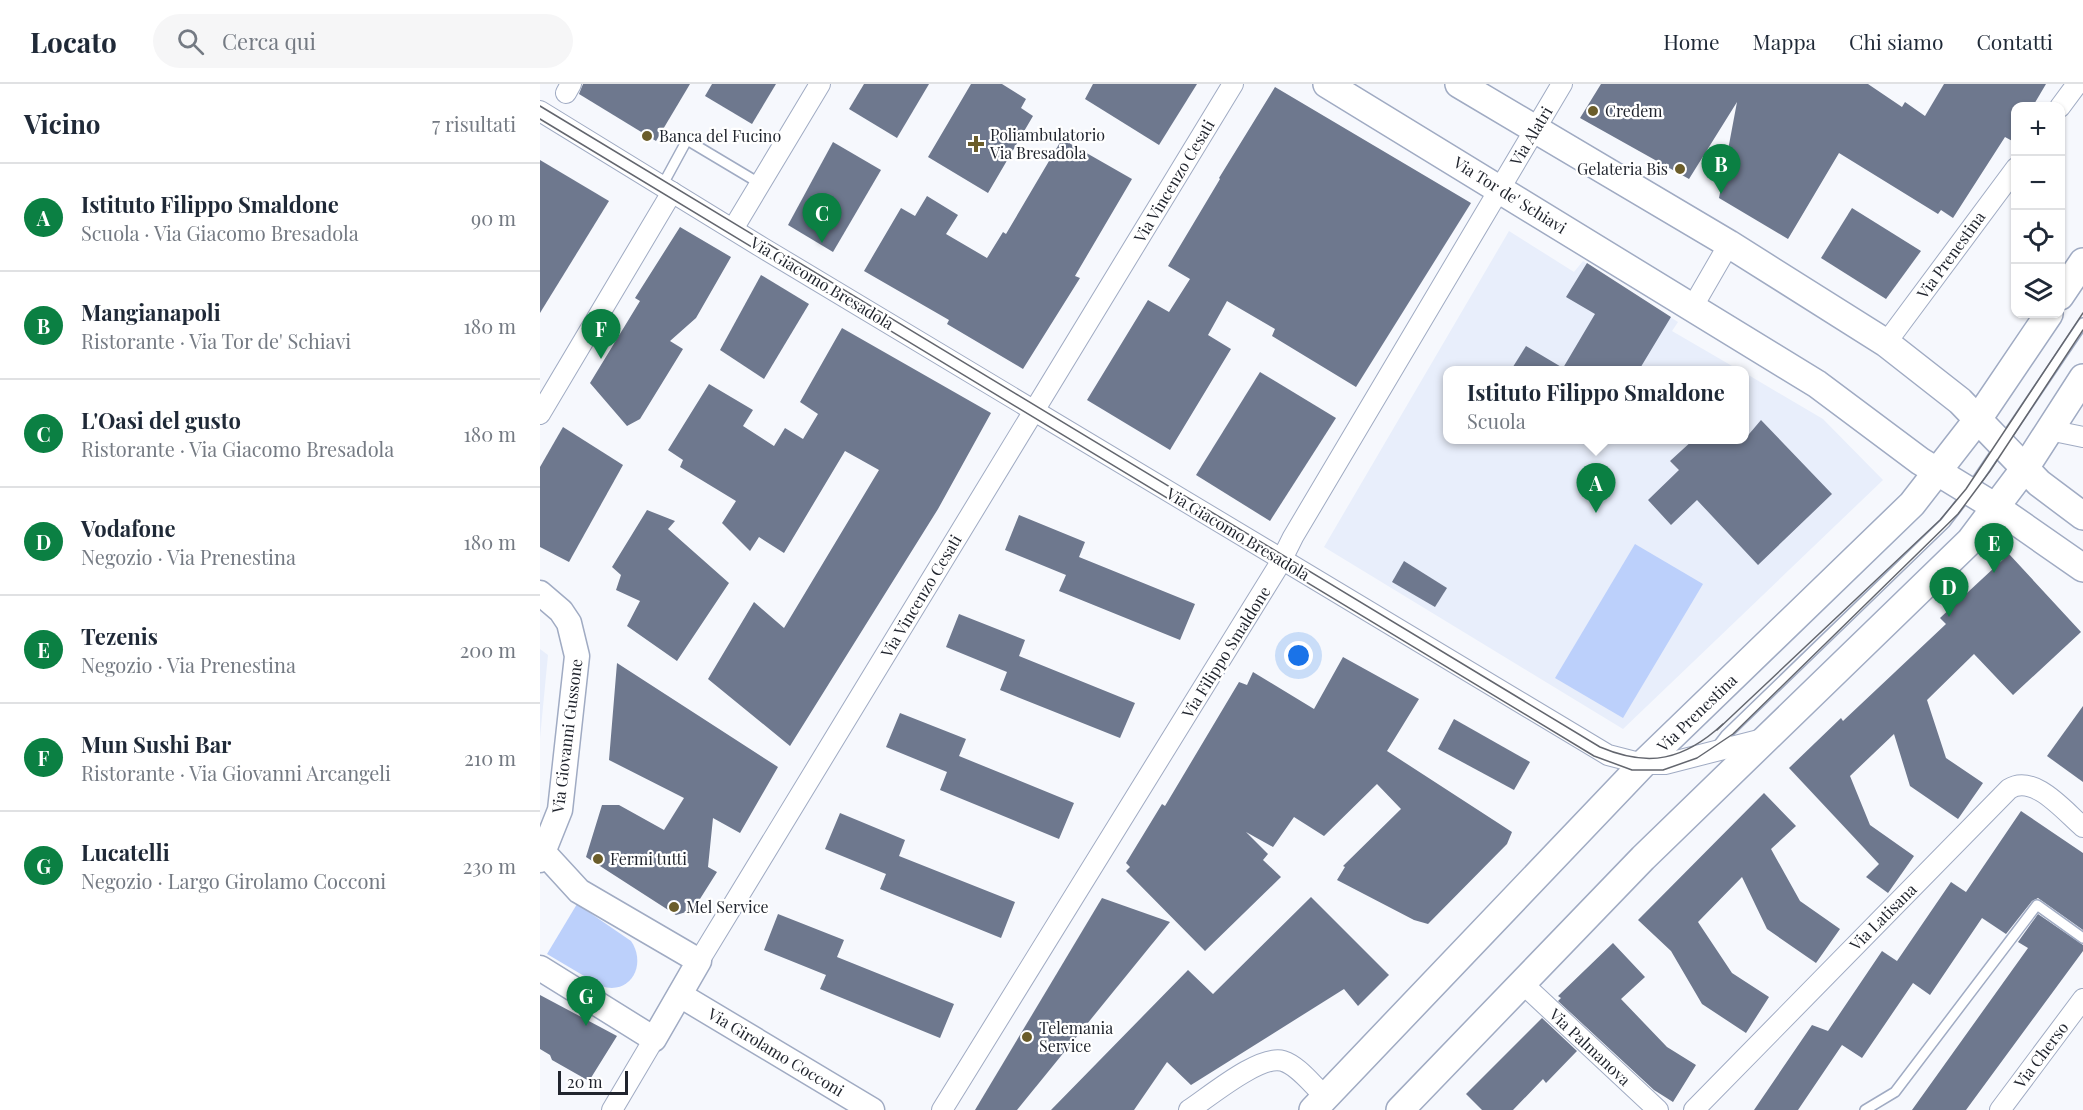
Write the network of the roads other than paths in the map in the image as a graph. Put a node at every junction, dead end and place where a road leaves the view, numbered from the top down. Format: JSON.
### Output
{"nodes":[{"id":1,"x":820,"y":84,"type":"edge"},
{"id":2,"x":1233,"y":84,"type":"edge"},
{"id":3,"x":1327,"y":84,"type":"edge"},
{"id":4,"x":1459,"y":84,"type":"edge"},
{"id":5,"x":1563,"y":84,"type":"edge"},
{"id":6,"x":2077,"y":84,"type":"edge"},
{"id":7,"x":2064,"y":102,"type":"edge"},
{"id":8,"x":540,"y":111,"type":"edge"},
{"id":9,"x":1535,"y":129,"type":"junction"},
{"id":10,"x":2011,"y":175,"type":"edge"},
{"id":11,"x":759,"y":183,"type":"junction"},
{"id":12,"x":667,"y":189,"type":"junction"},
{"id":13,"x":1499,"y":189,"type":"junction"},
{"id":14,"x":733,"y":229,"type":"junction"},
{"id":15,"x":1729,"y":243,"type":"junction"},
{"id":16,"x":2083,"y":262,"type":"edge"},
{"id":17,"x":2065,"y":290,"type":"edge"},
{"id":18,"x":1692,"y":308,"type":"junction"},
{"id":19,"x":2046,"y":318,"type":"edge"},
{"id":20,"x":2083,"y":323,"type":"edge"},
{"id":21,"x":1886,"y":343,"type":"junction"},
{"id":22,"x":2083,"y":378,"type":"edge"},
{"id":23,"x":1034,"y":411,"type":"junction"},
{"id":24,"x":540,"y":414,"type":"edge"},
{"id":25,"x":1978,"y":419,"type":"junction"},
{"id":26,"x":2049,"y":430,"type":"junction"},
{"id":27,"x":2083,"y":437,"type":"edge"},
{"id":28,"x":2002,"y":444,"type":"junction"},
{"id":29,"x":2025,"y":468,"type":"junction"},
{"id":30,"x":1937,"y":473,"type":"junction"},
{"id":31,"x":1969,"y":492,"type":"junction"},
{"id":32,"x":1997,"y":508,"type":"junction"},
{"id":33,"x":2083,"y":516,"type":"edge"},
{"id":34,"x":1281,"y":560,"type":"junction"},
{"id":35,"x":2083,"y":568,"type":"edge"},
{"id":36,"x":540,"y":593,"type":"edge"},
{"id":37,"x":1763,"y":739,"type":"junction"},
{"id":38,"x":1709,"y":754,"type":"junction"},
{"id":39,"x":1643,"y":765,"type":"junction"},
{"id":40,"x":2083,"y":827,"type":"edge"},
{"id":41,"x":542,"y":857,"type":"edge"},
{"id":42,"x":2083,"y":938,"type":"edge"},
{"id":43,"x":699,"y":961,"type":"junction"},
{"id":44,"x":540,"y":968,"type":"edge"},
{"id":45,"x":1522,"y":983,"type":"junction"},
{"id":46,"x":680,"y":995,"type":"junction"},
{"id":47,"x":2083,"y":999,"type":"edge"},
{"id":48,"x":654,"y":1039,"type":"junction"},
{"id":49,"x":1319,"y":1103,"type":"edge"},
{"id":50,"x":612,"y":1110,"type":"edge"},
{"id":51,"x":872,"y":1110,"type":"edge"},
{"id":52,"x":942,"y":1110,"type":"edge"},
{"id":53,"x":1189,"y":1110,"type":"edge"},
{"id":54,"x":1400,"y":1110,"type":"edge"},
{"id":55,"x":1658,"y":1110,"type":"edge"},
{"id":56,"x":1694,"y":1110,"type":"edge"},
{"id":57,"x":1864,"y":1110,"type":"edge"},
{"id":58,"x":2000,"y":1110,"type":"edge"}],
"edges":[{"from":1,"to":11,"type":"street"},
{"from":2,"to":23,"type":"street","name":"Via Vincenzo Cesati"},
{"from":3,"to":13,"type":"main road","name":"Via Tor de' Schiavi"},
{"from":4,"to":9,"type":"main road"},
{"from":5,"to":9,"type":"street","name":"Via Alatri"},
{"from":6,"to":7,"type":"street"},
{"from":8,"to":12,"type":"street"},
{"from":9,"to":13,"type":"street","name":"Via Alatri"},
{"from":9,"to":15,"type":"main road"},
{"from":10,"to":21,"type":"street","name":"Via Prenestina"},
{"from":11,"to":12,"type":"lane"},
{"from":11,"to":14,"type":"street"},
{"from":12,"to":14,"type":"street","name":"Via Giacomo Bresadola"},
{"from":12,"to":24,"type":"street"},
{"from":13,"to":18,"type":"main road","name":"Via Tor de' Schiavi"},
{"from":13,"to":34,"type":"street","name":"Via Filippo Smaldone"},
{"from":14,"to":23,"type":"street","name":"Via Giacomo Bresadola"},
{"from":15,"to":18,"type":"street"},
{"from":15,"to":21,"type":"main road"},
{"from":16,"to":17,"type":"main road"},
{"from":18,"to":30,"type":"main road","name":"Via Tor de' Schiavi"},
{"from":19,"to":25,"type":"main road","name":"Via Prenestina"},
{"from":20,"to":28,"type":"lane"},
{"from":21,"to":25,"type":"main road"},
{"from":22,"to":26,"type":"main road"},
{"from":23,"to":34,"type":"street","name":"Via Giacomo Bresadola"},
{"from":23,"to":43,"type":"street","name":"Via Vincenzo Cesati"},
{"from":25,"to":28,"type":"main road"},
{"from":25,"to":30,"type":"main road","name":"Via Prenestina"},
{"from":26,"to":27,"type":"street"},
{"from":26,"to":29,"type":"main road"},
{"from":28,"to":29,"type":"main road"},
{"from":28,"to":31,"type":"lane"},
{"from":29,"to":32,"type":"main road"},
{"from":29,"to":33,"type":"main road"},
{"from":30,"to":31,"type":"main road","name":"Via Tor de' Schiavi"},
{"from":30,"to":39,"type":"main road","name":"Via Prenestina"},
{"from":31,"to":32,"type":"main road","name":"Via Tor de' Schiavi"},
{"from":31,"to":38,"type":"lane"},
{"from":32,"to":35,"type":"main road","name":"Via Tor de' Schiavi"},
{"from":32,"to":37,"type":"main road"},
{"from":34,"to":39,"type":"street","name":"Via Giacomo Bresadola"},
{"from":34,"to":52,"type":"street","name":"Via Filippo Smaldone"},
{"from":36,"to":41,"type":"street","name":"Via Giovanni Gussone"},
{"from":37,"to":38,"type":"street","name":"Via Giacomo Bresadola"},
{"from":37,"to":45,"type":"main road"},
{"from":38,"to":39,"type":"street","name":"Via Giacomo Bresadola"},
{"from":39,"to":49,"type":"main road","name":"Via Prenestina"},
{"from":40,"to":56,"type":"street","name":"Via Latisana"},
{"from":41,"to":43,"type":"street"},
{"from":42,"to":57,"type":"lane"},
{"from":43,"to":46,"type":"street","name":"Via Vincenzo Cesati"},
{"from":44,"to":48,"type":"street"},
{"from":45,"to":54,"type":"main road"},
{"from":45,"to":55,"type":"street","name":"Via Palmanova"},
{"from":46,"to":48,"type":"street","name":"Via Vincenzo Cesati"},
{"from":46,"to":51,"type":"street","name":"Via Girolamo Cocconi"},
{"from":47,"to":58,"type":"street","name":"Via Cherso"},
{"from":48,"to":50,"type":"street","name":"Via Vincenzo Cesati"},
{"from":49,"to":53,"type":"street","name":"Via Prenestina"}]}
